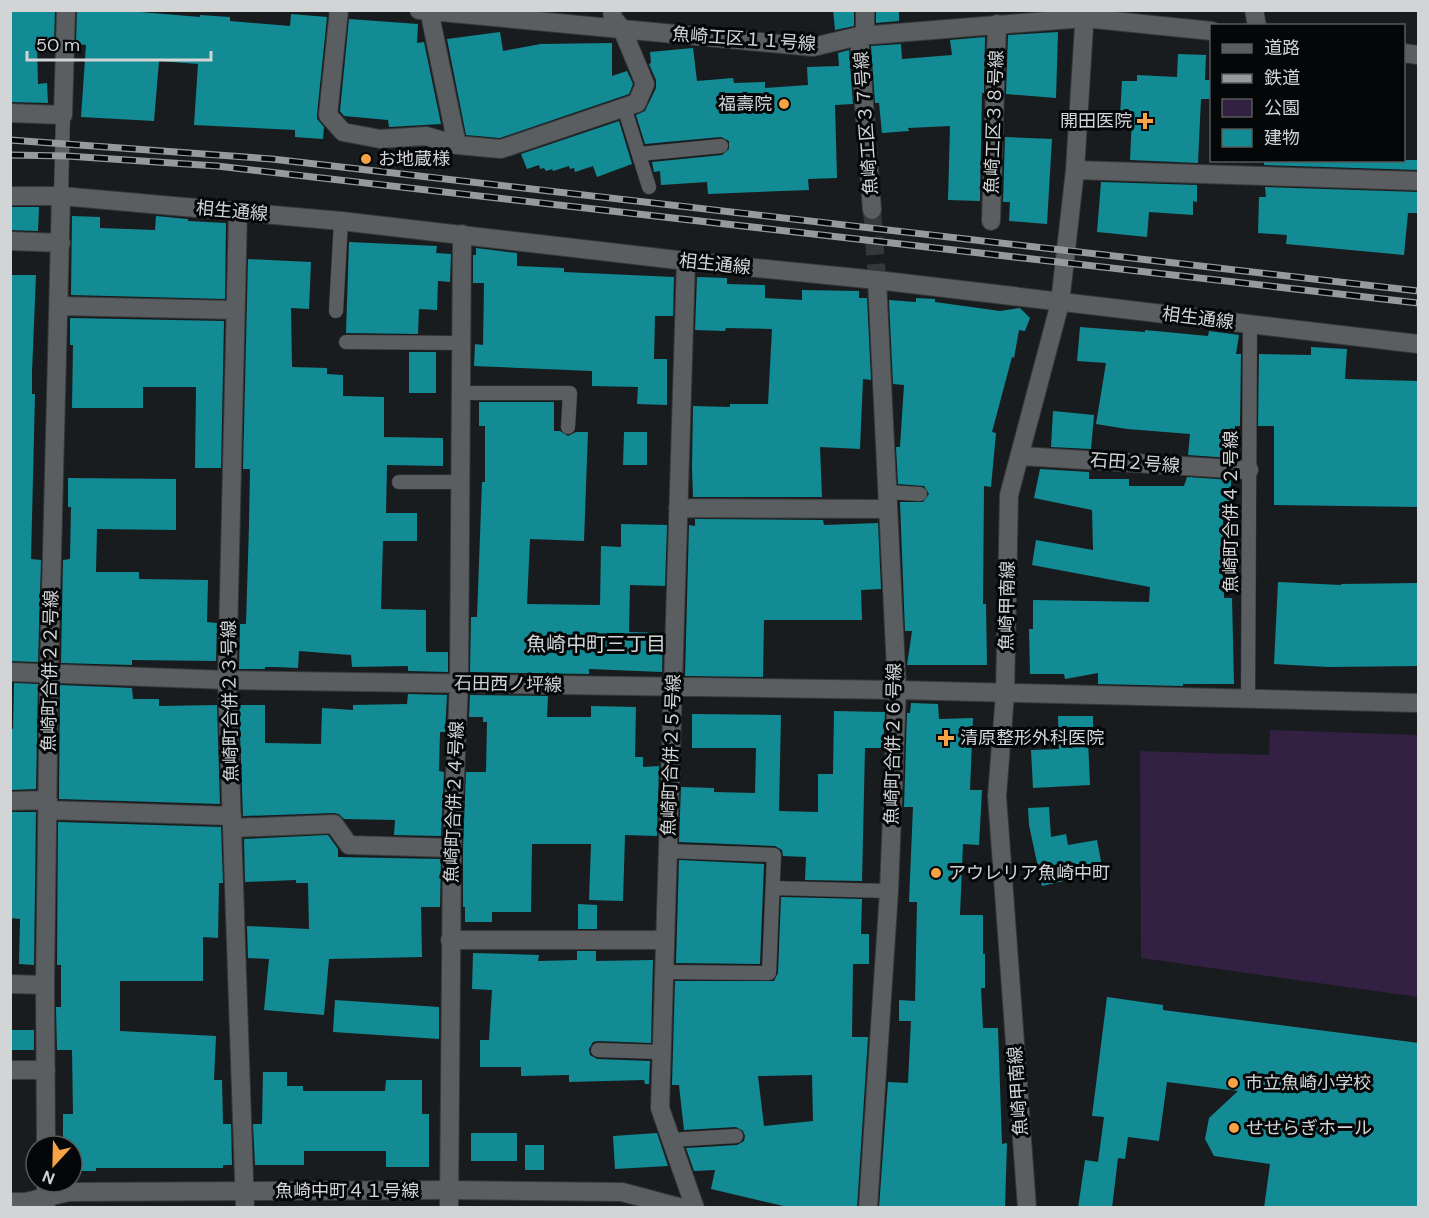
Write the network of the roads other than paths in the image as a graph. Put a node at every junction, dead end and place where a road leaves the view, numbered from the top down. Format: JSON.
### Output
{"nodes":[{"id":1,"x":66,"y":10,"type":"edge"},
{"id":2,"x":339,"y":10,"type":"edge"},
{"id":3,"x":612,"y":10,"type":"edge"},
{"id":4,"x":865,"y":10,"type":"edge"},
{"id":5,"x":426,"y":11,"type":"edge"},
{"id":6,"x":1084,"y":14,"type":"edge"},
{"id":7,"x":997,"y":24,"type":"junction"},
{"id":8,"x":622,"y":29,"type":"junction"},
{"id":9,"x":1210,"y":31,"type":"edge"},
{"id":10,"x":862,"y":36,"type":"junction"},
{"id":11,"x":624,"y":107,"type":"junction"},
{"id":12,"x":10,"y":113,"type":"edge"},
{"id":13,"x":63,"y":115,"type":"junction"},
{"id":14,"x":457,"y":145,"type":"junction"},
{"id":15,"x":721,"y":146,"type":"dead end"},
{"id":16,"x":639,"y":154,"type":"junction"},
{"id":17,"x":1283,"y":169,"type":"edge"},
{"id":18,"x":1075,"y":170,"type":"junction"},
{"id":19,"x":1419,"y":181,"type":"edge"},
{"id":20,"x":650,"y":187,"type":"dead end"},
{"id":21,"x":10,"y":196,"type":"edge"},
{"id":22,"x":61,"y":196,"type":"junction"},
{"id":23,"x":872,"y":210,"type":"tunnel mouth"},
{"id":24,"x":238,"y":212,"type":"junction"},
{"id":25,"x":340,"y":221,"type":"junction"},
{"id":26,"x":991,"y":221,"type":"dead end"},
{"id":27,"x":462,"y":234,"type":"junction"},
{"id":28,"x":10,"y":242,"type":"edge"},
{"id":29,"x":60,"y":243,"type":"junction"},
{"id":30,"x":686,"y":261,"type":"junction"},
{"id":31,"x":877,"y":280,"type":"junction"},
{"id":32,"x":1060,"y":303,"type":"junction"},
{"id":33,"x":59,"y":306,"type":"junction"},
{"id":34,"x":235,"y":310,"type":"junction"},
{"id":35,"x":336,"y":311,"type":"dead end"},
{"id":36,"x":1250,"y":324,"type":"junction"},
{"id":37,"x":346,"y":342,"type":"dead end"},
{"id":38,"x":461,"y":343,"type":"junction"},
{"id":39,"x":1419,"y":344,"type":"edge"},
{"id":40,"x":461,"y":393,"type":"junction"},
{"id":41,"x":568,"y":427,"type":"dead end"},
{"id":42,"x":1020,"y":456,"type":"junction"},
{"id":43,"x":1249,"y":471,"type":"junction"},
{"id":44,"x":399,"y":482,"type":"dead end"},
{"id":45,"x":460,"y":482,"type":"junction"},
{"id":46,"x":920,"y":494,"type":"dead end"},
{"id":47,"x":888,"y":501,"type":"junction"},
{"id":48,"x":678,"y":508,"type":"junction"},
{"id":49,"x":10,"y":672,"type":"edge"},
{"id":50,"x":49,"y":673,"type":"junction"},
{"id":51,"x":227,"y":680,"type":"junction"},
{"id":52,"x":459,"y":683,"type":"junction"},
{"id":53,"x":673,"y":687,"type":"junction"},
{"id":54,"x":897,"y":690,"type":"junction"},
{"id":55,"x":1005,"y":694,"type":"junction"},
{"id":56,"x":1248,"y":699,"type":"junction"},
{"id":57,"x":1419,"y":703,"type":"edge"},
{"id":58,"x":10,"y":801,"type":"edge"},
{"id":59,"x":48,"y":805,"type":"junction"},
{"id":60,"x":232,"y":822,"type":"junction"},
{"id":61,"x":452,"y":848,"type":"junction"},
{"id":62,"x":668,"y":851,"type":"junction"},
{"id":63,"x":773,"y":888,"type":"junction"},
{"id":64,"x":889,"y":891,"type":"junction"},
{"id":65,"x":450,"y":940,"type":"junction"},
{"id":66,"x":665,"y":940,"type":"junction"},
{"id":67,"x":664,"y":972,"type":"junction"},
{"id":68,"x":10,"y":984,"type":"edge"},
{"id":69,"x":45,"y":985,"type":"junction"},
{"id":70,"x":598,"y":1050,"type":"dead end"},
{"id":71,"x":661,"y":1052,"type":"junction"},
{"id":72,"x":10,"y":1070,"type":"edge"},
{"id":73,"x":46,"y":1070,"type":"junction"},
{"id":74,"x":46,"y":1134,"type":"edge"},
{"id":75,"x":736,"y":1136,"type":"dead end"},
{"id":76,"x":670,"y":1140,"type":"junction"},
{"id":77,"x":46,"y":1195,"type":"edge"},
{"id":78,"x":245,"y":1199,"type":"edge"},
{"id":79,"x":449,"y":1199,"type":"edge"},
{"id":80,"x":10,"y":1202,"type":"edge"},
{"id":81,"x":682,"y":1208,"type":"edge"},
{"id":82,"x":695,"y":1208,"type":"edge"},
{"id":83,"x":868,"y":1208,"type":"edge"},
{"id":84,"x":1027,"y":1208,"type":"edge"}],
"edges":[{"from":1,"to":13,"type":"street"},
{"from":2,"to":14,"type":"street"},
{"from":3,"to":8,"type":"street"},
{"from":4,"to":10,"type":"street","name":"魚崎工区３７号線"},
{"from":5,"to":8,"type":"street","name":"魚崎工区１１号線"},
{"from":5,"to":14,"type":"street"},
{"from":6,"to":7,"type":"street","name":"魚崎工区１１号線"},
{"from":6,"to":9,"type":"street","name":"魚崎工区１１号線"},
{"from":6,"to":18,"type":"street","name":"魚崎甲南線"},
{"from":7,"to":10,"type":"street","name":"魚崎工区１１号線"},
{"from":7,"to":26,"type":"street","name":"魚崎工区３８号線"},
{"from":8,"to":10,"type":"street","name":"魚崎工区１１号線"},
{"from":8,"to":11,"type":"street"},
{"from":10,"to":23,"type":"street","name":"魚崎工区３７号線"},
{"from":11,"to":14,"type":"street"},
{"from":11,"to":16,"type":"lane"},
{"from":12,"to":13,"type":"street"},
{"from":13,"to":22,"type":"lane"},
{"from":15,"to":16,"type":"lane"},
{"from":16,"to":20,"type":"lane"},
{"from":17,"to":18,"type":"street"},
{"from":17,"to":19,"type":"street"},
{"from":18,"to":32,"type":"street","name":"魚崎甲南線"},
{"from":21,"to":22,"type":"street","name":"相生通線"},
{"from":22,"to":24,"type":"street","name":"相生通線"},
{"from":22,"to":29,"type":"street","name":"魚崎町合併２２号線"},
{"from":24,"to":25,"type":"street","name":"相生通線"},
{"from":24,"to":34,"type":"street","name":"魚崎町合併２３号線"},
{"from":25,"to":27,"type":"street","name":"相生通線"},
{"from":25,"to":35,"type":"lane"},
{"from":27,"to":30,"type":"street","name":"相生通線"},
{"from":27,"to":38,"type":"street","name":"魚崎町合併２４号線"},
{"from":28,"to":29,"type":"street"},
{"from":29,"to":33,"type":"street","name":"魚崎町合併２２号線"},
{"from":30,"to":31,"type":"street","name":"相生通線"},
{"from":30,"to":48,"type":"street","name":"魚崎町合併２５号線"},
{"from":31,"to":32,"type":"street","name":"相生通線"},
{"from":31,"to":47,"type":"street","name":"魚崎町合併２６号線"},
{"from":32,"to":36,"type":"street","name":"相生通線"},
{"from":32,"to":42,"type":"street","name":"魚崎甲南線"},
{"from":33,"to":34,"type":"street"},
{"from":33,"to":50,"type":"street","name":"魚崎町合併２２号線"},
{"from":34,"to":51,"type":"street","name":"魚崎町合併２３号線"},
{"from":36,"to":39,"type":"street","name":"相生通線"},
{"from":36,"to":43,"type":"lane","name":"魚崎町合併４２号線"},
{"from":37,"to":38,"type":"lane"},
{"from":38,"to":40,"type":"street","name":"魚崎町合併２４号線"},
{"from":40,"to":41,"type":"lane"},
{"from":40,"to":45,"type":"street","name":"魚崎町合併２４号線"},
{"from":42,"to":43,"type":"street","name":"石田２号線"},
{"from":42,"to":55,"type":"street","name":"魚崎甲南線"},
{"from":43,"to":56,"type":"lane","name":"魚崎町合併４２号線"},
{"from":44,"to":45,"type":"lane"},
{"from":45,"to":52,"type":"street","name":"魚崎町合併２４号線"},
{"from":46,"to":47,"type":"lane"},
{"from":47,"to":48,"type":"street"},
{"from":47,"to":54,"type":"street","name":"魚崎町合併２６号線"},
{"from":48,"to":53,"type":"street","name":"魚崎町合併２５号線"},
{"from":49,"to":50,"type":"street","name":"石田西ノ坪線"},
{"from":50,"to":51,"type":"street","name":"石田西ノ坪線"},
{"from":50,"to":59,"type":"street","name":"魚崎町合併２２号線"},
{"from":51,"to":52,"type":"street","name":"石田西ノ坪線"},
{"from":51,"to":60,"type":"street","name":"魚崎町合併２３号線"},
{"from":52,"to":53,"type":"street","name":"石田西ノ坪線"},
{"from":52,"to":61,"type":"street","name":"魚崎町合併２４号線"},
{"from":53,"to":54,"type":"street","name":"石田西ノ坪線"},
{"from":53,"to":62,"type":"street","name":"魚崎町合併２５号線"},
{"from":54,"to":55,"type":"street","name":"石田西ノ坪線"},
{"from":54,"to":64,"type":"street","name":"魚崎町合併２６号線"},
{"from":55,"to":56,"type":"street","name":"石田西ノ坪線"},
{"from":55,"to":84,"type":"street","name":"魚崎甲南線"},
{"from":56,"to":57,"type":"street","name":"石田西ノ坪線"},
{"from":58,"to":59,"type":"street"},
{"from":59,"to":60,"type":"street"},
{"from":59,"to":69,"type":"street","name":"魚崎町合併２２号線"},
{"from":60,"to":61,"type":"street"},
{"from":60,"to":78,"type":"street","name":"魚崎町合併２３号線"},
{"from":61,"to":65,"type":"street","name":"魚崎町合併２４号線"},
{"from":62,"to":63,"type":"lane"},
{"from":62,"to":66,"type":"street","name":"魚崎町合併２５号線"},
{"from":63,"to":64,"type":"lane"},
{"from":63,"to":67,"type":"lane"},
{"from":64,"to":83,"type":"street","name":"魚崎町合併２６号線"},
{"from":65,"to":66,"type":"street"},
{"from":65,"to":79,"type":"street","name":"魚崎町合併２４号線"},
{"from":66,"to":67,"type":"street","name":"魚崎町合併２５号線"},
{"from":67,"to":71,"type":"street","name":"魚崎町合併２５号線"},
{"from":68,"to":69,"type":"street"},
{"from":69,"to":73,"type":"street","name":"魚崎町合併２２号線"},
{"from":70,"to":71,"type":"lane"},
{"from":71,"to":76,"type":"street","name":"魚崎町合併２５号線"},
{"from":72,"to":73,"type":"street"},
{"from":73,"to":74,"type":"street","name":"魚崎町合併２２号線"},
{"from":75,"to":76,"type":"lane"},
{"from":76,"to":82,"type":"street","name":"魚崎町合併２５号線"},
{"from":77,"to":78,"type":"street","name":"魚崎中町４１号線"},
{"from":77,"to":80,"type":"street","name":"魚崎中町４１号線"},
{"from":78,"to":79,"type":"street","name":"魚崎中町４１号線"},
{"from":79,"to":81,"type":"street","name":"魚崎中町４１号線"}]}
